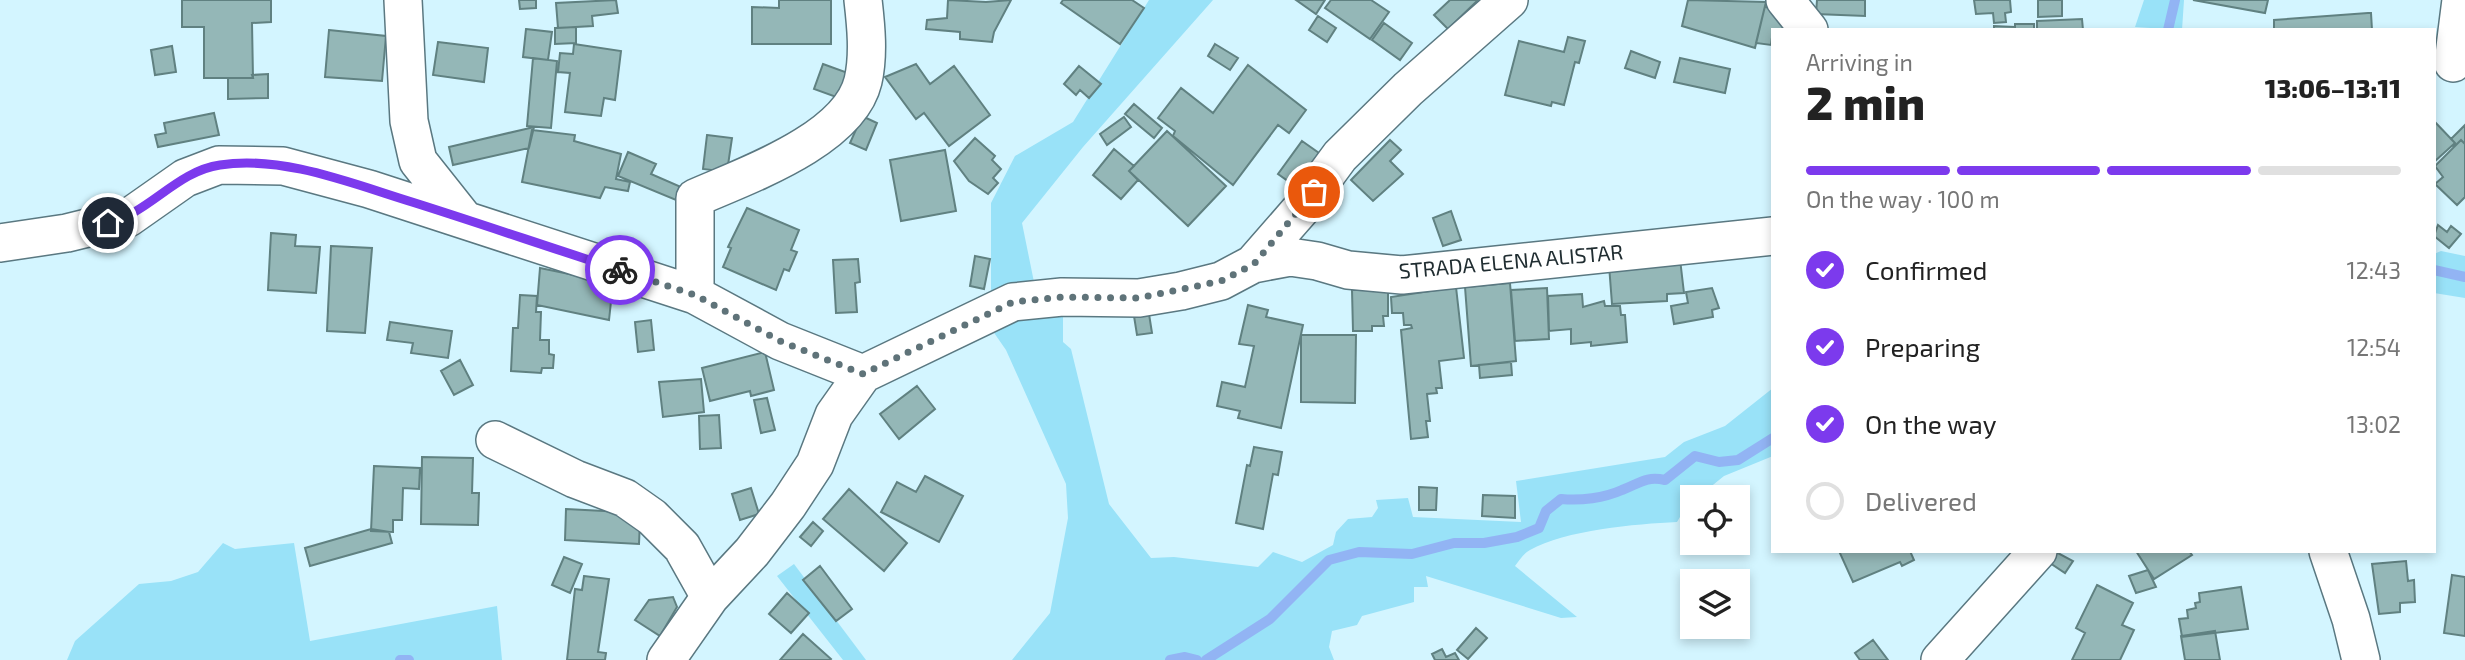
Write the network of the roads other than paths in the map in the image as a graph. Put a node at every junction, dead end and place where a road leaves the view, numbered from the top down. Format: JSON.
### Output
{"nodes":[{"id":1,"x":403,"y":0,"type":"edge"},
{"id":2,"x":863,"y":0,"type":"edge"},
{"id":3,"x":1509,"y":0,"type":"edge"},
{"id":4,"x":1785,"y":0,"type":"edge"},
{"id":5,"x":2461,"y":0,"type":"edge"},
{"id":6,"x":1807,"y":28,"type":"edge"},
{"id":7,"x":2451,"y":65,"type":"edge"},
{"id":8,"x":464,"y":219,"type":"junction"},
{"id":9,"x":1771,"y":236,"type":"edge"},
{"id":10,"x":0,"y":243,"type":"edge"},
{"id":11,"x":1254,"y":264,"type":"junction"},
{"id":12,"x":695,"y":295,"type":"junction"},
{"id":13,"x":863,"y":374,"type":"junction"},
{"id":14,"x":495,"y":439,"type":"dead end"},
{"id":15,"x":2036,"y":553,"type":"edge"},
{"id":16,"x":2329,"y":553,"type":"edge"},
{"id":17,"x":710,"y":597,"type":"junction"},
{"id":18,"x":666,"y":660,"type":"edge"},
{"id":19,"x":1940,"y":660,"type":"edge"},
{"id":20,"x":2361,"y":660,"type":"edge"}],
"edges":[{"from":1,"to":8,"type":"street"},
{"from":2,"to":12,"type":"street"},
{"from":3,"to":11,"type":"street"},
{"from":4,"to":6,"type":"street"},
{"from":5,"to":7,"type":"street"},
{"from":8,"to":10,"type":"street"},
{"from":8,"to":12,"type":"street"},
{"from":9,"to":11,"type":"street","name":"STRADA ELENA ALISTAR"},
{"from":11,"to":13,"type":"street","name":"STRADA ELENA ALISTAR"},
{"from":12,"to":13,"type":"street"},
{"from":13,"to":17,"type":"street"},
{"from":14,"to":17,"type":"street"},
{"from":15,"to":19,"type":"street"},
{"from":16,"to":20,"type":"street"},
{"from":17,"to":18,"type":"street"}]}
